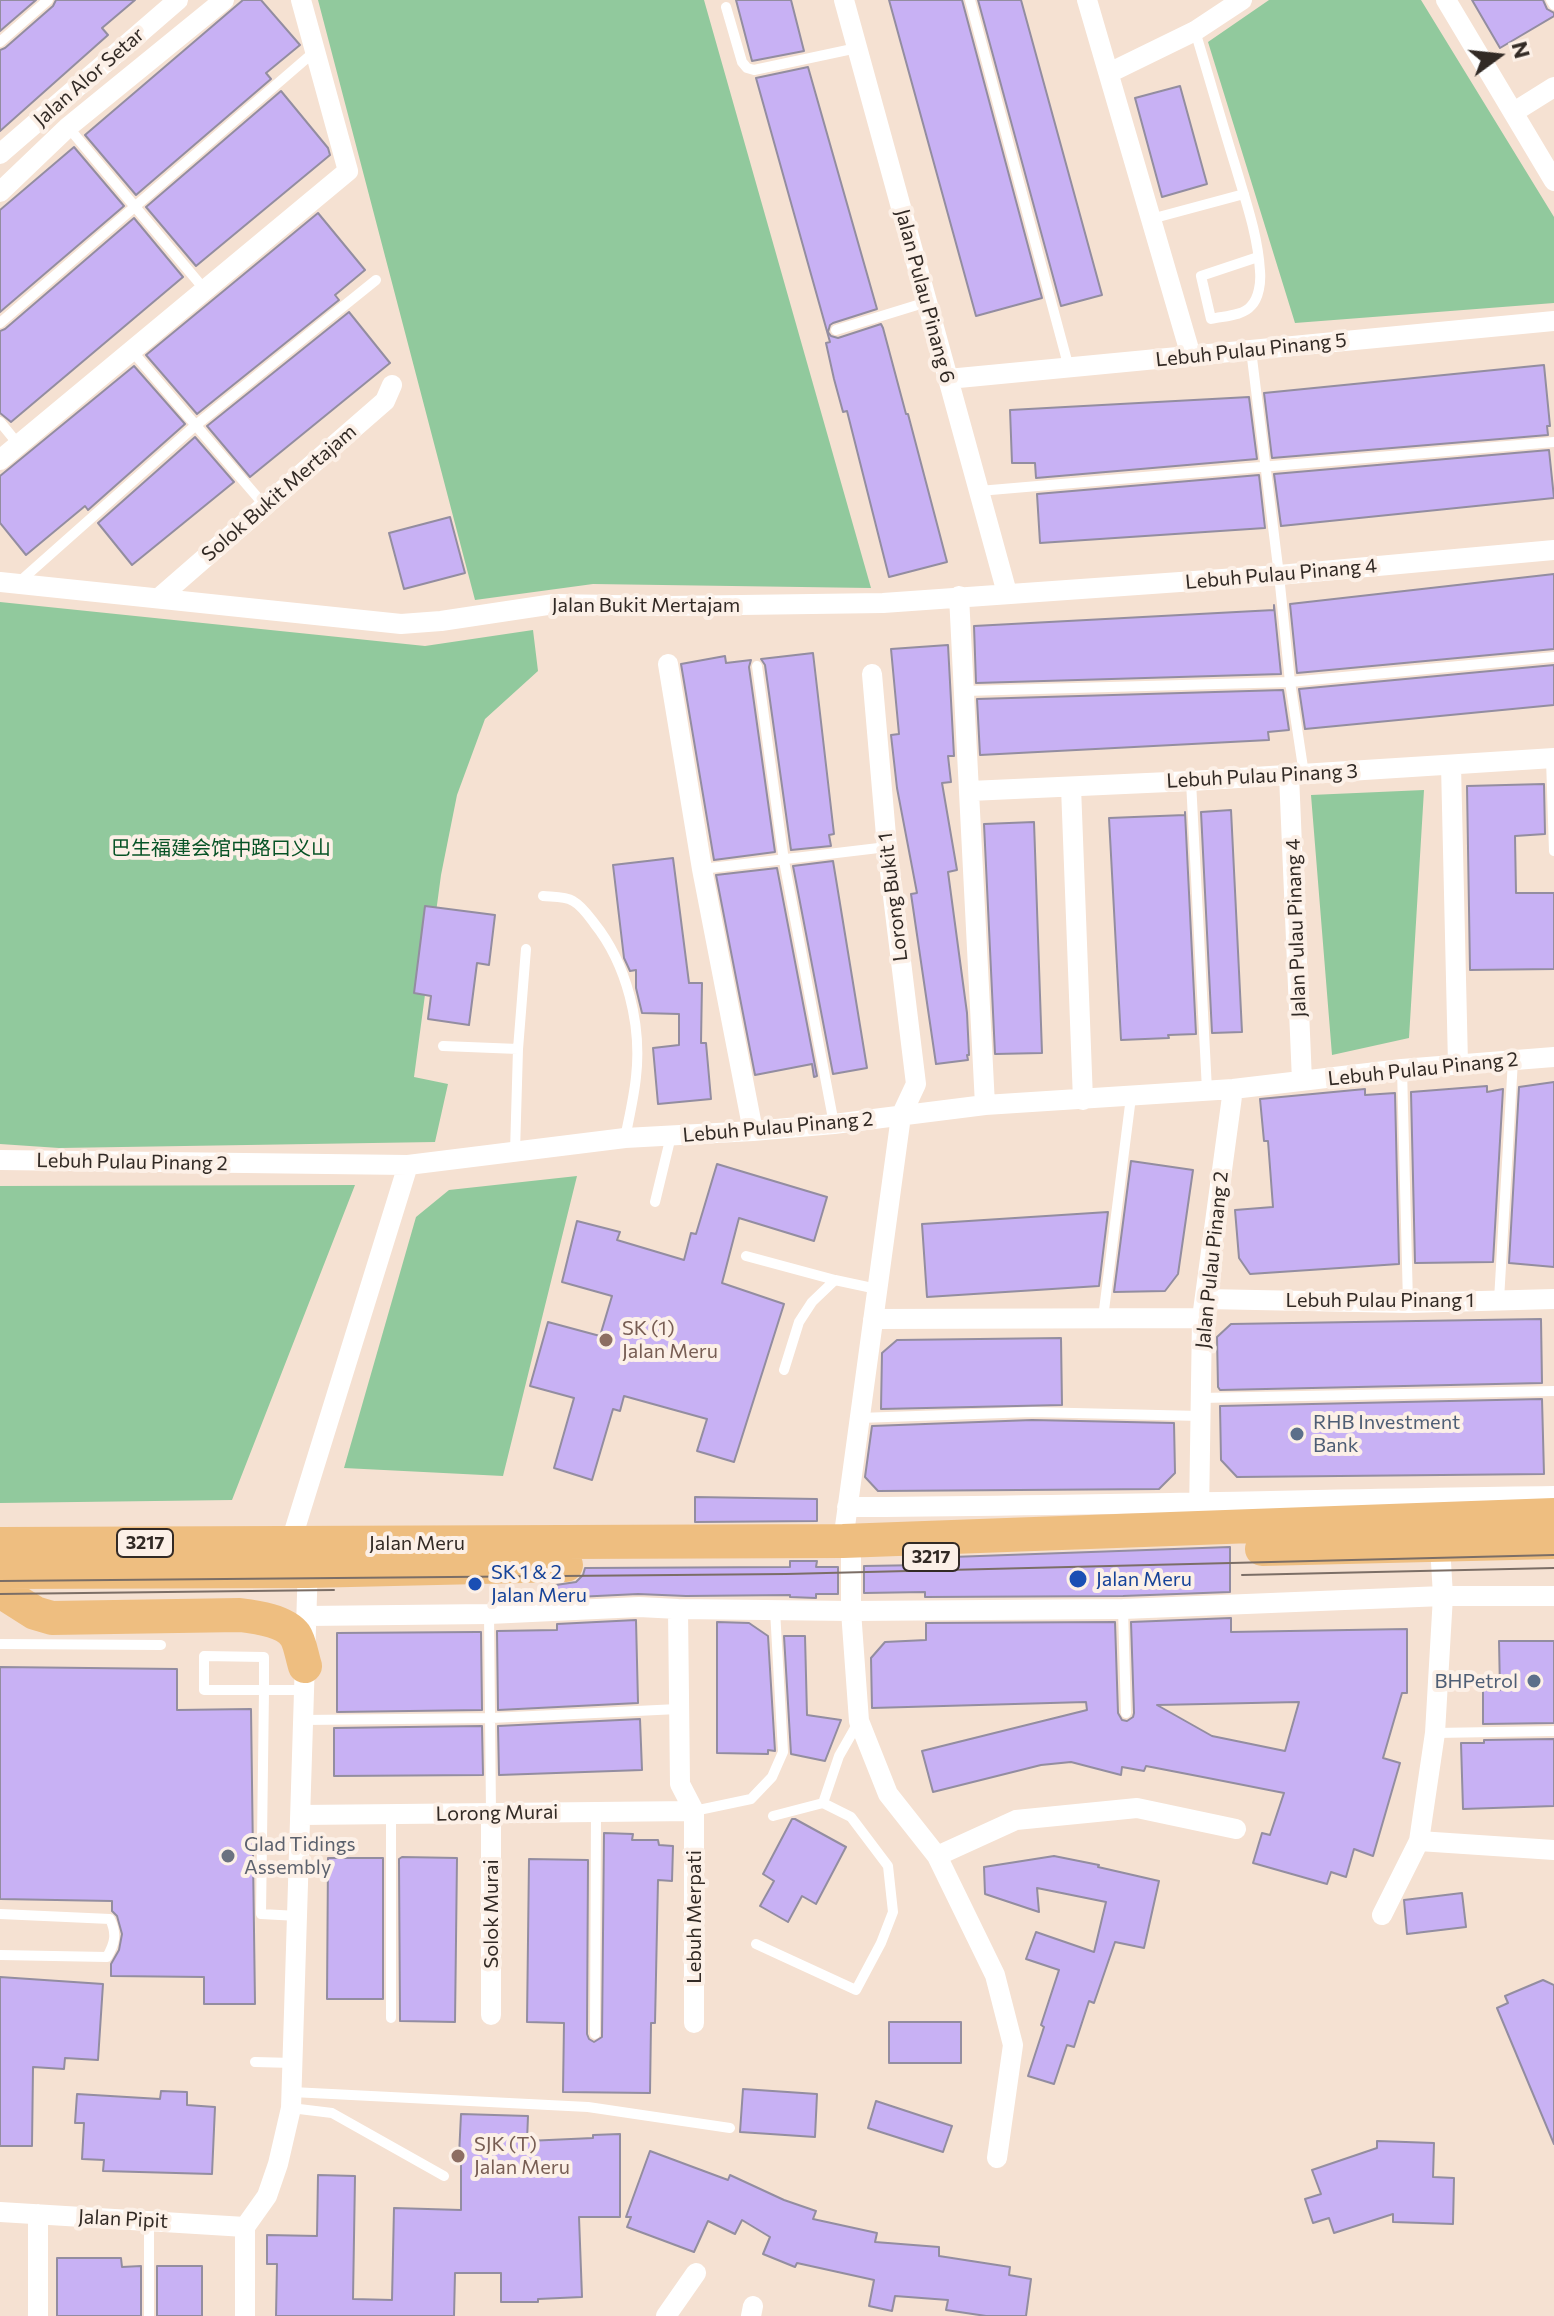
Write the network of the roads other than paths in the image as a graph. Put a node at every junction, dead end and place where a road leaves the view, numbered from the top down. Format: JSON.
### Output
{"nodes":[{"id":1,"x":48,"y":0,"type":"edge"},
{"id":2,"x":178,"y":0,"type":"edge"},
{"id":3,"x":224,"y":0,"type":"edge"},
{"id":4,"x":301,"y":0,"type":"edge"},
{"id":5,"x":844,"y":0,"type":"edge"},
{"id":6,"x":970,"y":0,"type":"edge"},
{"id":7,"x":1087,"y":0,"type":"edge"},
{"id":8,"x":1242,"y":0,"type":"edge"},
{"id":9,"x":1446,"y":0,"type":"edge"},
{"id":10,"x":1551,"y":0,"type":"edge"},
{"id":11,"x":1554,"y":5,"type":"edge"},
{"id":12,"x":726,"y":7,"type":"dead end"},
{"id":13,"x":1195,"y":31,"type":"junction"},
{"id":14,"x":0,"y":42,"type":"edge"},
{"id":15,"x":857,"y":48,"type":"junction"},
{"id":16,"x":314,"y":52,"type":"junction"},
{"id":17,"x":1109,"y":73,"type":"junction"},
{"id":18,"x":1554,"y":87,"type":"edge"},
{"id":19,"x":1514,"y":112,"type":"junction"},
{"id":20,"x":68,"y":127,"type":"junction"},
{"id":21,"x":0,"y":154,"type":"edge"},
{"id":22,"x":1554,"y":181,"type":"edge"},
{"id":23,"x":0,"y":192,"type":"edge"},
{"id":24,"x":1244,"y":194,"type":"junction"},
{"id":25,"x":135,"y":206,"type":"junction"},
{"id":26,"x":1151,"y":219,"type":"junction"},
{"id":27,"x":1258,"y":257,"type":"junction"},
{"id":28,"x":376,"y":280,"type":"dead end"},
{"id":29,"x":205,"y":290,"type":"junction"},
{"id":30,"x":927,"y":302,"type":"junction"},
{"id":31,"x":1554,"y":321,"type":"edge"},
{"id":32,"x":0,"y":323,"type":"edge"},
{"id":33,"x":836,"y":330,"type":"dead end"},
{"id":34,"x":1251,"y":350,"type":"junction"},
{"id":35,"x":132,"y":351,"type":"junction"},
{"id":36,"x":1191,"y":356,"type":"junction"},
{"id":37,"x":1069,"y":368,"type":"junction"},
{"id":38,"x":948,"y":379,"type":"junction"},
{"id":39,"x":392,"y":385,"type":"dead end"},
{"id":40,"x":0,"y":422,"type":"edge"},
{"id":41,"x":196,"y":425,"type":"junction"},
{"id":42,"x":1554,"y":442,"type":"edge"},
{"id":43,"x":18,"y":444,"type":"junction"},
{"id":44,"x":0,"y":460,"type":"edge"},
{"id":45,"x":1265,"y":466,"type":"junction"},
{"id":46,"x":979,"y":491,"type":"junction"},
{"id":47,"x":265,"y":506,"type":"junction"},
{"id":48,"x":1554,"y":550,"type":"edge"},
{"id":49,"x":1279,"y":575,"type":"junction"},
{"id":50,"x":9,"y":582,"type":"edge"},
{"id":51,"x":1007,"y":593,"type":"junction"},
{"id":52,"x":959,"y":596,"type":"junction"},
{"id":53,"x":160,"y":597,"type":"junction"},
{"id":54,"x":1554,"y":657,"type":"edge"},
{"id":55,"x":668,"y":664,"type":"dead end"},
{"id":56,"x":757,"y":666,"type":"dead end"},
{"id":57,"x":872,"y":674,"type":"dead end"},
{"id":58,"x":1290,"y":682,"type":"junction"},
{"id":59,"x":965,"y":691,"type":"junction"},
{"id":60,"x":1552,"y":758,"type":"edge"},
{"id":61,"x":1451,"y":765,"type":"junction"},
{"id":62,"x":1297,"y":774,"type":"junction"},
{"id":63,"x":1191,"y":781,"type":"junction"},
{"id":64,"x":1071,"y":787,"type":"junction"},
{"id":65,"x":970,"y":791,"type":"junction"},
{"id":66,"x":887,"y":847,"type":"junction"},
{"id":67,"x":1554,"y":851,"type":"edge"},
{"id":68,"x":784,"y":861,"type":"junction"},
{"id":69,"x":702,"y":869,"type":"junction"},
{"id":70,"x":543,"y":896,"type":"dead end"},
{"id":71,"x":526,"y":949,"type":"dead end"},
{"id":72,"x":443,"y":1046,"type":"dead end"},
{"id":73,"x":518,"y":1049,"type":"junction"},
{"id":74,"x":1554,"y":1057,"type":"edge"},
{"id":75,"x":1513,"y":1060,"type":"junction"},
{"id":76,"x":1458,"y":1064,"type":"junction"},
{"id":77,"x":1402,"y":1069,"type":"junction"},
{"id":78,"x":1302,"y":1081,"type":"junction"},
{"id":79,"x":1233,"y":1089,"type":"junction"},
{"id":80,"x":1207,"y":1090,"type":"junction"},
{"id":81,"x":1131,"y":1097,"type":"junction"},
{"id":82,"x":1083,"y":1100,"type":"junction"},
{"id":83,"x":985,"y":1105,"type":"junction"},
{"id":84,"x":901,"y":1116,"type":"junction"},
{"id":85,"x":834,"y":1124,"type":"junction"},
{"id":86,"x":753,"y":1131,"type":"junction"},
{"id":87,"x":671,"y":1136,"type":"junction"},
{"id":88,"x":625,"y":1138,"type":"junction"},
{"id":89,"x":515,"y":1152,"type":"junction"},
{"id":90,"x":0,"y":1160,"type":"edge"},
{"id":91,"x":408,"y":1165,"type":"junction"},
{"id":92,"x":655,"y":1202,"type":"dead end"},
{"id":93,"x":746,"y":1256,"type":"dead end"},
{"id":94,"x":835,"y":1280,"type":"junction"},
{"id":95,"x":877,"y":1289,"type":"junction"},
{"id":96,"x":1554,"y":1299,"type":"edge"},
{"id":97,"x":1499,"y":1300,"type":"junction"},
{"id":98,"x":1408,"y":1303,"type":"junction"},
{"id":99,"x":1203,"y":1308,"type":"junction"},
{"id":100,"x":1103,"y":1318,"type":"junction"},
{"id":101,"x":873,"y":1319,"type":"junction"},
{"id":102,"x":784,"y":1370,"type":"dead end"},
{"id":103,"x":1554,"y":1391,"type":"edge"},
{"id":104,"x":1200,"y":1407,"type":"junction"},
{"id":105,"x":859,"y":1418,"type":"junction"},
{"id":106,"x":1554,"y":1496,"type":"edge"},
{"id":107,"x":847,"y":1507,"type":"junction"},
{"id":108,"x":1199,"y":1515,"type":"junction"},
{"id":109,"x":1554,"y":1515,"type":"edge"},
{"id":110,"x":1554,"y":1542,"type":"edge"},
{"id":111,"x":0,"y":1544,"type":"edge"},
{"id":112,"x":1440,"y":1545,"type":"junction"},
{"id":113,"x":847,"y":1550,"type":"junction"},
{"id":114,"x":298,"y":1557,"type":"junction"},
{"id":115,"x":244,"y":1571,"type":"junction"},
{"id":116,"x":0,"y":1572,"type":"edge"},
{"id":117,"x":0,"y":1591,"type":"edge"},
{"id":118,"x":1443,"y":1596,"type":"junction"},
{"id":119,"x":1554,"y":1596,"type":"edge"},
{"id":120,"x":678,"y":1609,"type":"junction"},
{"id":121,"x":1123,"y":1609,"type":"junction"},
{"id":122,"x":775,"y":1610,"type":"junction"},
{"id":123,"x":851,"y":1611,"type":"junction"},
{"id":124,"x":489,"y":1614,"type":"junction"},
{"id":125,"x":187,"y":1616,"type":"junction"},
{"id":126,"x":307,"y":1616,"type":"junction"},
{"id":127,"x":94,"y":1631,"type":"junction"},
{"id":128,"x":0,"y":1644,"type":"edge"},
{"id":129,"x":161,"y":1645,"type":"dead end"},
{"id":130,"x":304,"y":1678,"type":"junction"},
{"id":131,"x":264,"y":1691,"type":"junction"},
{"id":132,"x":678,"y":1709,"type":"junction"},
{"id":133,"x":1126,"y":1713,"type":"dead end"},
{"id":134,"x":491,"y":1718,"type":"junction"},
{"id":135,"x":303,"y":1720,"type":"junction"},
{"id":136,"x":859,"y":1721,"type":"junction"},
{"id":137,"x":1554,"y":1731,"type":"edge"},
{"id":138,"x":1435,"y":1733,"type":"junction"},
{"id":139,"x":823,"y":1803,"type":"junction"},
{"id":140,"x":694,"y":1811,"type":"junction"},
{"id":141,"x":596,"y":1812,"type":"junction"},
{"id":142,"x":491,"y":1813,"type":"junction"},
{"id":143,"x":301,"y":1815,"type":"junction"},
{"id":144,"x":391,"y":1815,"type":"junction"},
{"id":145,"x":773,"y":1816,"type":"dead end"},
{"id":146,"x":1236,"y":1829,"type":"dead end"},
{"id":147,"x":1419,"y":1841,"type":"junction"},
{"id":148,"x":1554,"y":1850,"type":"edge"},
{"id":149,"x":937,"y":1856,"type":"junction"},
{"id":150,"x":0,"y":1914,"type":"edge"},
{"id":151,"x":1382,"y":1915,"type":"dead end"},
{"id":152,"x":298,"y":1916,"type":"junction"},
{"id":153,"x":756,"y":1944,"type":"dead end"},
{"id":154,"x":0,"y":1955,"type":"edge"},
{"id":155,"x":491,"y":2015,"type":"dead end"},
{"id":156,"x":391,"y":2018,"type":"dead end"},
{"id":157,"x":694,"y":2023,"type":"dead end"},
{"id":158,"x":595,"y":2034,"type":"dead end"},
{"id":159,"x":255,"y":2062,"type":"dead end"},
{"id":160,"x":293,"y":2063,"type":"junction"},
{"id":161,"x":292,"y":2100,"type":"junction"},
{"id":162,"x":730,"y":2128,"type":"dead end"},
{"id":163,"x":997,"y":2158,"type":"dead end"},
{"id":164,"x":444,"y":2176,"type":"dead end"},
{"id":165,"x":0,"y":2212,"type":"edge"},
{"id":166,"x":38,"y":2214,"type":"junction"},
{"id":167,"x":149,"y":2221,"type":"junction"},
{"id":168,"x":245,"y":2227,"type":"junction"},
{"id":169,"x":696,"y":2273,"type":"dead end"},
{"id":170,"x":38,"y":2316,"type":"edge"},
{"id":171,"x":149,"y":2316,"type":"edge"},
{"id":172,"x":245,"y":2316,"type":"edge"},
{"id":173,"x":666,"y":2316,"type":"edge"}],
"edges":[{"from":1,"to":14,"type":"lane"},
{"from":2,"to":21,"type":"street","name":"Jalan Alor Setar"},
{"from":3,"to":20,"type":"street"},
{"from":4,"to":16,"type":"street"},
{"from":5,"to":15,"type":"street","name":"Jalan Pulau Pinang 6"},
{"from":6,"to":37,"type":"lane"},
{"from":7,"to":17,"type":"street"},
{"from":8,"to":13,"type":"street"},
{"from":9,"to":19,"type":"street"},
{"from":10,"to":11,"type":"lane"},
{"from":12,"to":15,"type":"lane"},
{"from":13,"to":17,"type":"street"},
{"from":13,"to":24,"type":"lane"},
{"from":15,"to":30,"type":"street","name":"Jalan Pulau Pinang 6"},
{"from":16,"to":25,"type":"lane"},
{"from":16,"to":29,"type":"street"},
{"from":17,"to":26,"type":"street"},
{"from":18,"to":19,"type":"street"},
{"from":19,"to":22,"type":"street"},
{"from":20,"to":23,"type":"street"},
{"from":20,"to":25,"type":"lane"},
{"from":24,"to":26,"type":"lane"},
{"from":24,"to":27,"type":"lane"},
{"from":25,"to":29,"type":"lane"},
{"from":25,"to":32,"type":"lane"},
{"from":26,"to":36,"type":"street"},
{"from":27,"to":27,"type":"lane"},
{"from":28,"to":41,"type":"lane"},
{"from":29,"to":35,"type":"street"},
{"from":30,"to":33,"type":"lane"},
{"from":30,"to":38,"type":"street","name":"Jalan Pulau Pinang 6"},
{"from":31,"to":34,"type":"street","name":"Lebuh Pulau Pinang 5"},
{"from":34,"to":36,"type":"street","name":"Lebuh Pulau Pinang 5"},
{"from":34,"to":45,"type":"lane"},
{"from":35,"to":41,"type":"lane"},
{"from":35,"to":43,"type":"street"},
{"from":36,"to":37,"type":"street","name":"Lebuh Pulau Pinang 5"},
{"from":37,"to":38,"type":"street","name":"Lebuh Pulau Pinang 5"},
{"from":38,"to":46,"type":"street","name":"Jalan Pulau Pinang 6"},
{"from":39,"to":47,"type":"street","name":"Solok Bukit Mertajam"},
{"from":40,"to":43,"type":"lane"},
{"from":41,"to":47,"type":"lane"},
{"from":41,"to":50,"type":"lane"},
{"from":42,"to":45,"type":"lane"},
{"from":43,"to":44,"type":"street"},
{"from":45,"to":46,"type":"lane"},
{"from":45,"to":49,"type":"lane"},
{"from":46,"to":51,"type":"street","name":"Jalan Pulau Pinang 6"},
{"from":47,"to":53,"type":"street","name":"Solok Bukit Mertajam"},
{"from":48,"to":49,"type":"street","name":"Lebuh Pulau Pinang 4"},
{"from":49,"to":51,"type":"street","name":"Lebuh Pulau Pinang 4"},
{"from":49,"to":58,"type":"lane"},
{"from":50,"to":53,"type":"street","name":"Jalan Bukit Mertajam"},
{"from":51,"to":52,"type":"street","name":"Jalan Bukit Mertajam"},
{"from":52,"to":53,"type":"street","name":"Jalan Bukit Mertajam"},
{"from":52,"to":59,"type":"street"},
{"from":54,"to":58,"type":"lane"},
{"from":55,"to":69,"type":"street"},
{"from":56,"to":68,"type":"lane"},
{"from":57,"to":66,"type":"street","name":"Lorong Bukit 1"},
{"from":58,"to":59,"type":"lane"},
{"from":58,"to":62,"type":"lane"},
{"from":59,"to":65,"type":"street"},
{"from":60,"to":61,"type":"street","name":"Lebuh Pulau Pinang 3"},
{"from":60,"to":67,"type":"lane"},
{"from":61,"to":62,"type":"street","name":"Lebuh Pulau Pinang 3"},
{"from":61,"to":76,"type":"street"},
{"from":62,"to":63,"type":"street","name":"Lebuh Pulau Pinang 3"},
{"from":62,"to":78,"type":"street","name":"Jalan Pulau Pinang 4"},
{"from":63,"to":64,"type":"street","name":"Lebuh Pulau Pinang 3"},
{"from":63,"to":80,"type":"lane"},
{"from":64,"to":65,"type":"street","name":"Lebuh Pulau Pinang 3"},
{"from":64,"to":82,"type":"street"},
{"from":65,"to":83,"type":"street"},
{"from":66,"to":68,"type":"lane"},
{"from":66,"to":84,"type":"street","name":"Lorong Bukit 1"},
{"from":68,"to":69,"type":"lane"},
{"from":68,"to":85,"type":"lane"},
{"from":69,"to":86,"type":"street"},
{"from":70,"to":88,"type":"lane"},
{"from":71,"to":73,"type":"lane"},
{"from":72,"to":73,"type":"lane"},
{"from":73,"to":89,"type":"lane"},
{"from":74,"to":75,"type":"street","name":"Lebuh Pulau Pinang 2"},
{"from":75,"to":76,"type":"street","name":"Lebuh Pulau Pinang 2"},
{"from":75,"to":97,"type":"lane"},
{"from":76,"to":77,"type":"street","name":"Lebuh Pulau Pinang 2"},
{"from":77,"to":78,"type":"street","name":"Lebuh Pulau Pinang 2"},
{"from":77,"to":98,"type":"lane"},
{"from":78,"to":79,"type":"street","name":"Lebuh Pulau Pinang 2"},
{"from":79,"to":80,"type":"street","name":"Lebuh Pulau Pinang 2"},
{"from":79,"to":99,"type":"street","name":"Jalan Pulau Pinang 2"},
{"from":80,"to":81,"type":"street","name":"Lebuh Pulau Pinang 2"},
{"from":81,"to":82,"type":"street","name":"Lebuh Pulau Pinang 2"},
{"from":81,"to":100,"type":"lane"},
{"from":82,"to":83,"type":"street","name":"Lebuh Pulau Pinang 2"},
{"from":83,"to":84,"type":"street","name":"Lebuh Pulau Pinang 2"},
{"from":84,"to":85,"type":"street","name":"Lebuh Pulau Pinang 2"},
{"from":84,"to":95,"type":"street","name":"Lorong Bukit 1"},
{"from":85,"to":86,"type":"street","name":"Lebuh Pulau Pinang 2"},
{"from":86,"to":87,"type":"street","name":"Lebuh Pulau Pinang 2"},
{"from":87,"to":88,"type":"street","name":"Lebuh Pulau Pinang 2"},
{"from":87,"to":92,"type":"lane"},
{"from":88,"to":89,"type":"street","name":"Lebuh Pulau Pinang 2"},
{"from":89,"to":91,"type":"street","name":"Lebuh Pulau Pinang 2"},
{"from":90,"to":91,"type":"street","name":"Lebuh Pulau Pinang 2"},
{"from":91,"to":114,"type":"street"},
{"from":93,"to":94,"type":"lane"},
{"from":94,"to":95,"type":"lane"},
{"from":94,"to":102,"type":"lane"},
{"from":95,"to":101,"type":"street","name":"Lorong Bukit 1"},
{"from":96,"to":97,"type":"street","name":"Lebuh Pulau Pinang 1"},
{"from":97,"to":98,"type":"street","name":"Lebuh Pulau Pinang 1"},
{"from":98,"to":99,"type":"street","name":"Lebuh Pulau Pinang 1"},
{"from":99,"to":100,"type":"street","name":"Lebuh Pulau Pinang 1"},
{"from":99,"to":104,"type":"street","name":"Jalan Pulau Pinang 2"},
{"from":100,"to":101,"type":"street","name":"Lebuh Pulau Pinang 1"},
{"from":101,"to":105,"type":"street","name":"Lorong Bukit 1"},
{"from":103,"to":104,"type":"lane"},
{"from":104,"to":105,"type":"lane"},
{"from":104,"to":108,"type":"street","name":"Jalan Pulau Pinang 2"},
{"from":105,"to":107,"type":"street","name":"Lorong Bukit 1"},
{"from":106,"to":108,"type":"street"},
{"from":107,"to":108,"type":"street"},
{"from":107,"to":113,"type":"street","name":"Lorong Bukit 1"},
{"from":108,"to":109,"type":"highway","name":"Jalan Meru","number":"3217"},
{"from":108,"to":113,"type":"highway","name":"Jalan Meru","number":"3217"},
{"from":110,"to":112,"type":"highway","name":"Jalan Meru","number":"3217"},
{"from":111,"to":114,"type":"highway","name":"Jalan Meru","number":"3217"},
{"from":112,"to":113,"type":"highway","name":"Jalan Meru","number":"3217"},
{"from":112,"to":118,"type":"street"},
{"from":113,"to":114,"type":"highway","name":"Jalan Meru","number":"3217"},
{"from":113,"to":123,"type":"street","name":"Lorong Bukit 1"},
{"from":114,"to":115,"type":"highway","name":"Jalan Meru","number":"3217"},
{"from":114,"to":126,"type":"street"},
{"from":115,"to":116,"type":"highway","name":"Jalan Meru","number":"3217"},
{"from":115,"to":125,"type":"highway"},
{"from":117,"to":127,"type":"highway"},
{"from":118,"to":119,"type":"street"},
{"from":118,"to":121,"type":"street"},
{"from":118,"to":138,"type":"street"},
{"from":120,"to":122,"type":"street"},
{"from":120,"to":124,"type":"street"},
{"from":120,"to":132,"type":"street"},
{"from":121,"to":123,"type":"street"},
{"from":121,"to":133,"type":"lane"},
{"from":122,"to":123,"type":"street"},
{"from":122,"to":140,"type":"lane"},
{"from":123,"to":136,"type":"street","name":"Lorong Bukit 1"},
{"from":124,"to":126,"type":"street"},
{"from":124,"to":134,"type":"lane"},
{"from":125,"to":127,"type":"highway"},
{"from":125,"to":130,"type":"highway"},
{"from":126,"to":130,"type":"street"},
{"from":127,"to":128,"type":"lane"},
{"from":127,"to":129,"type":"lane"},
{"from":130,"to":131,"type":"lane"},
{"from":130,"to":135,"type":"street"},
{"from":131,"to":131,"type":"lane"},
{"from":131,"to":152,"type":"lane"},
{"from":132,"to":134,"type":"lane"},
{"from":132,"to":140,"type":"street"},
{"from":134,"to":135,"type":"lane"},
{"from":134,"to":142,"type":"lane"},
{"from":135,"to":143,"type":"street"},
{"from":136,"to":139,"type":"lane"},
{"from":136,"to":149,"type":"street","name":"Lorong Bukit 1"},
{"from":137,"to":138,"type":"lane"},
{"from":138,"to":147,"type":"street"},
{"from":139,"to":145,"type":"lane"},
{"from":139,"to":153,"type":"lane"},
{"from":140,"to":141,"type":"street","name":"Lorong Murai"},
{"from":140,"to":157,"type":"street","name":"Lebuh Merpati"},
{"from":141,"to":142,"type":"street","name":"Lorong Murai"},
{"from":141,"to":158,"type":"lane"},
{"from":142,"to":144,"type":"street","name":"Lorong Murai"},
{"from":142,"to":155,"type":"street","name":"Solok Murai"},
{"from":143,"to":144,"type":"street","name":"Lorong Murai"},
{"from":143,"to":152,"type":"street"},
{"from":144,"to":156,"type":"lane"},
{"from":146,"to":149,"type":"street"},
{"from":147,"to":148,"type":"street"},
{"from":147,"to":151,"type":"street"},
{"from":149,"to":163,"type":"street","name":"Lorong Bukit 1"},
{"from":150,"to":154,"type":"lane"},
{"from":152,"to":160,"type":"street"},
{"from":159,"to":160,"type":"lane"},
{"from":160,"to":161,"type":"street"},
{"from":161,"to":162,"type":"lane"},
{"from":161,"to":164,"type":"lane"},
{"from":161,"to":168,"type":"street"},
{"from":165,"to":166,"type":"street","name":"Jalan Pipit"},
{"from":166,"to":167,"type":"street","name":"Jalan Pipit"},
{"from":166,"to":170,"type":"street"},
{"from":167,"to":168,"type":"street","name":"Jalan Pipit"},
{"from":167,"to":171,"type":"lane"},
{"from":168,"to":172,"type":"street"},
{"from":169,"to":173,"type":"street"}]}
